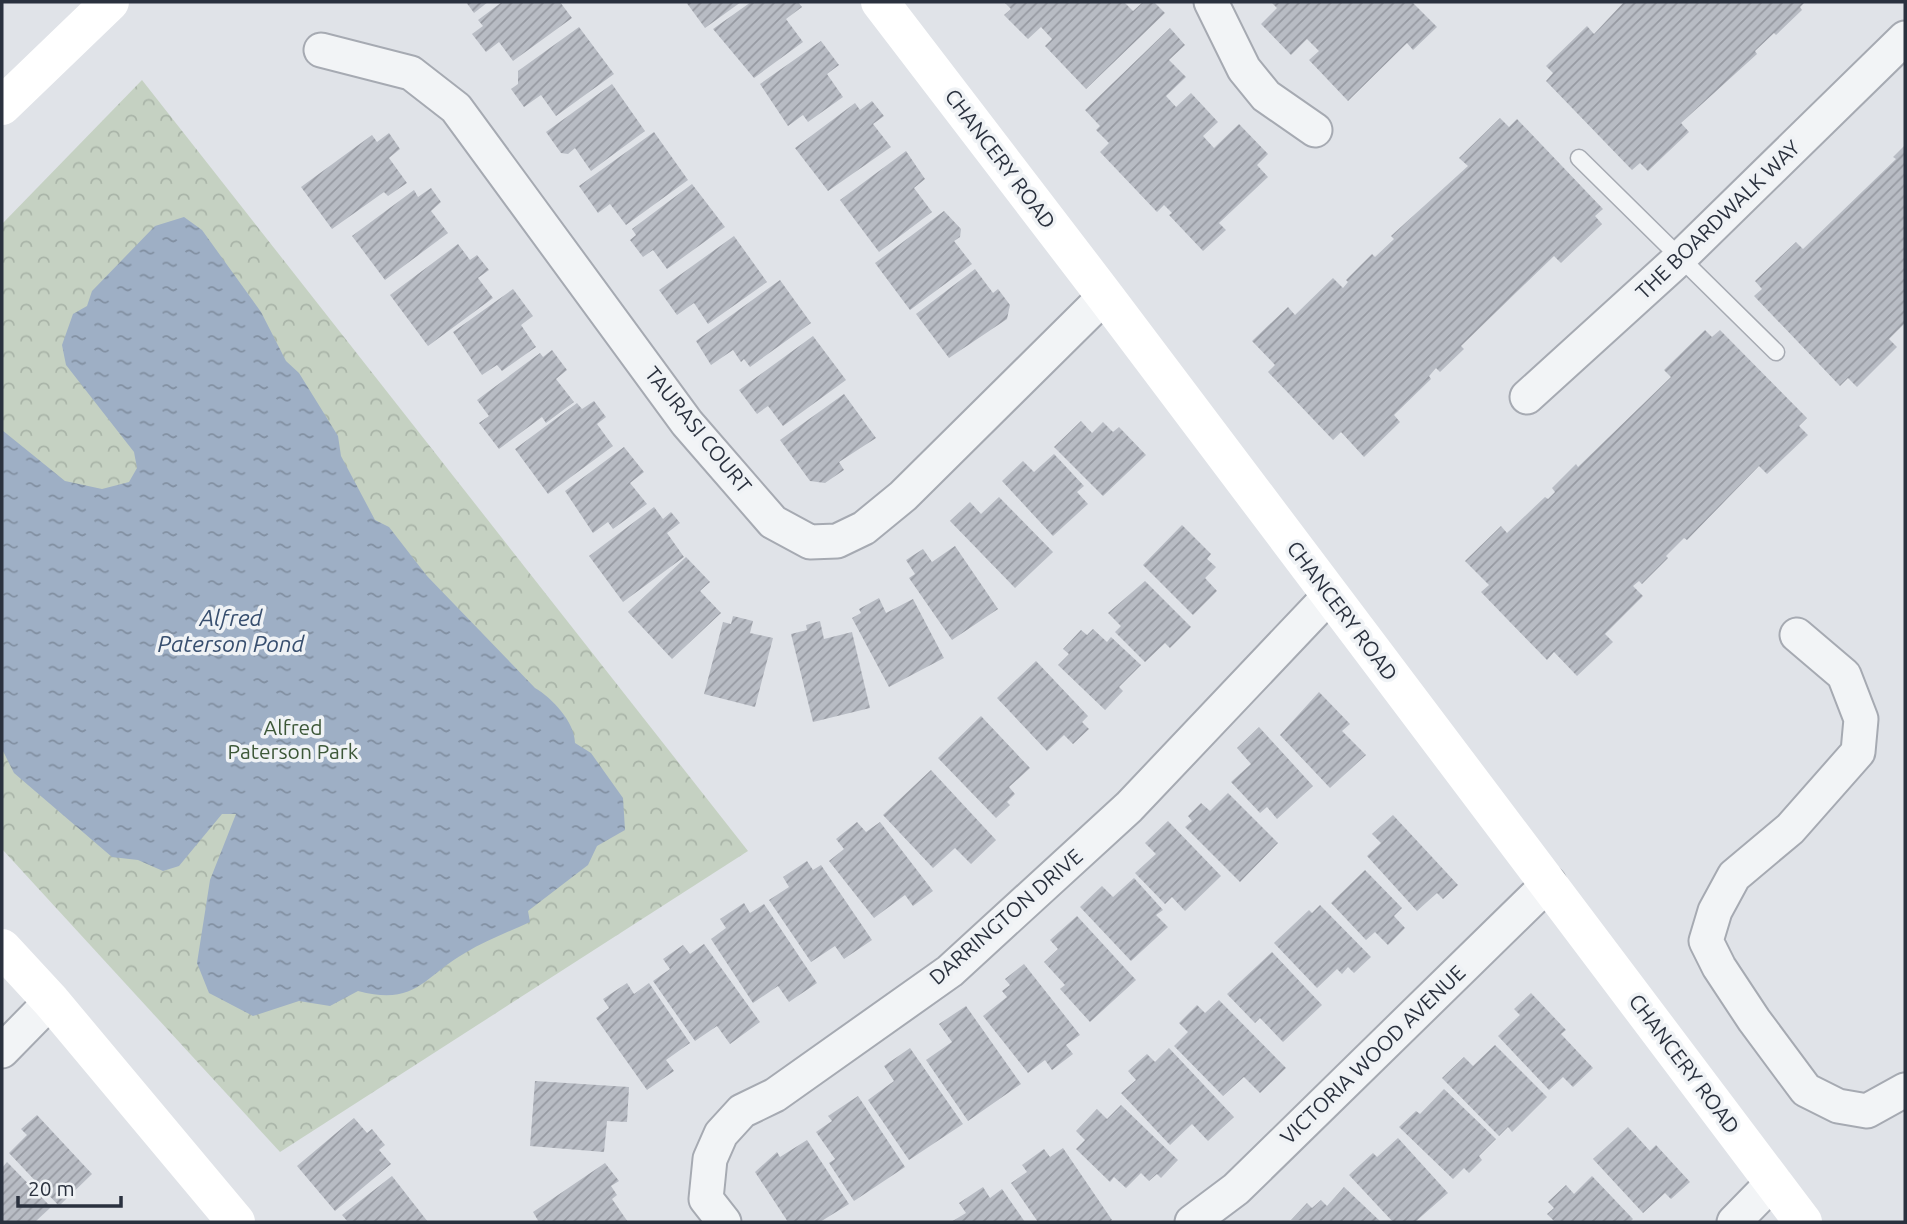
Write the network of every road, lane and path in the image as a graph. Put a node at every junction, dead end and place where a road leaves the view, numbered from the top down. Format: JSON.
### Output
{"nodes":[{"id":1,"x":110,"y":2,"type":"edge"},
{"id":2,"x":880,"y":2,"type":"edge"},
{"id":3,"x":1211,"y":2,"type":"edge"},
{"id":4,"x":1905,"y":38,"type":"edge"},
{"id":5,"x":321,"y":50,"type":"dead end"},
{"id":6,"x":2,"y":106,"type":"edge"},
{"id":7,"x":1315,"y":130,"type":"dead end"},
{"id":8,"x":1579,"y":158,"type":"dead end"},
{"id":9,"x":1681,"y":258,"type":"junction"},
{"id":10,"x":1105,"y":296,"type":"junction"},
{"id":11,"x":1776,"y":352,"type":"dead end"},
{"id":12,"x":1527,"y":397,"type":"dead end"},
{"id":13,"x":1330,"y":595,"type":"junction"},
{"id":14,"x":1797,"y":635,"type":"dead end"},
{"id":15,"x":1549,"y":883,"type":"junction"},
{"id":16,"x":2,"y":948,"type":"edge"},
{"id":17,"x":51,"y":1001,"type":"junction"},
{"id":18,"x":2,"y":1051,"type":"edge"},
{"id":19,"x":1905,"y":1090,"type":"edge"},
{"id":20,"x":1773,"y":1182,"type":"junction"},
{"id":21,"x":236,"y":1222,"type":"edge"},
{"id":22,"x":724,"y":1222,"type":"edge"},
{"id":23,"x":1192,"y":1222,"type":"edge"},
{"id":24,"x":1734,"y":1222,"type":"edge"},
{"id":25,"x":1803,"y":1222,"type":"edge"}],
"edges":[{"from":1,"to":6,"type":"street"},
{"from":2,"to":10,"type":"street","name":"CHANCERY ROAD"},
{"from":3,"to":7,"type":"street"},
{"from":4,"to":9,"type":"street","name":"THE BOARDWALK WAY"},
{"from":5,"to":10,"type":"street","name":"TAURASI COURT"},
{"from":8,"to":9,"type":"lane"},
{"from":9,"to":11,"type":"lane"},
{"from":9,"to":12,"type":"street","name":"THE BOARDWALK WAY"},
{"from":10,"to":13,"type":"street","name":"CHANCERY ROAD"},
{"from":13,"to":15,"type":"street","name":"CHANCERY ROAD"},
{"from":13,"to":22,"type":"street","name":"DARRINGTON DRIVE"},
{"from":14,"to":19,"type":"street"},
{"from":15,"to":20,"type":"street","name":"CHANCERY ROAD"},
{"from":15,"to":23,"type":"street","name":"VICTORIA WOOD AVENUE"},
{"from":16,"to":17,"type":"street"},
{"from":17,"to":18,"type":"street"},
{"from":17,"to":21,"type":"street"},
{"from":20,"to":24,"type":"street"},
{"from":20,"to":25,"type":"street","name":"CHANCERY ROAD"}]}
